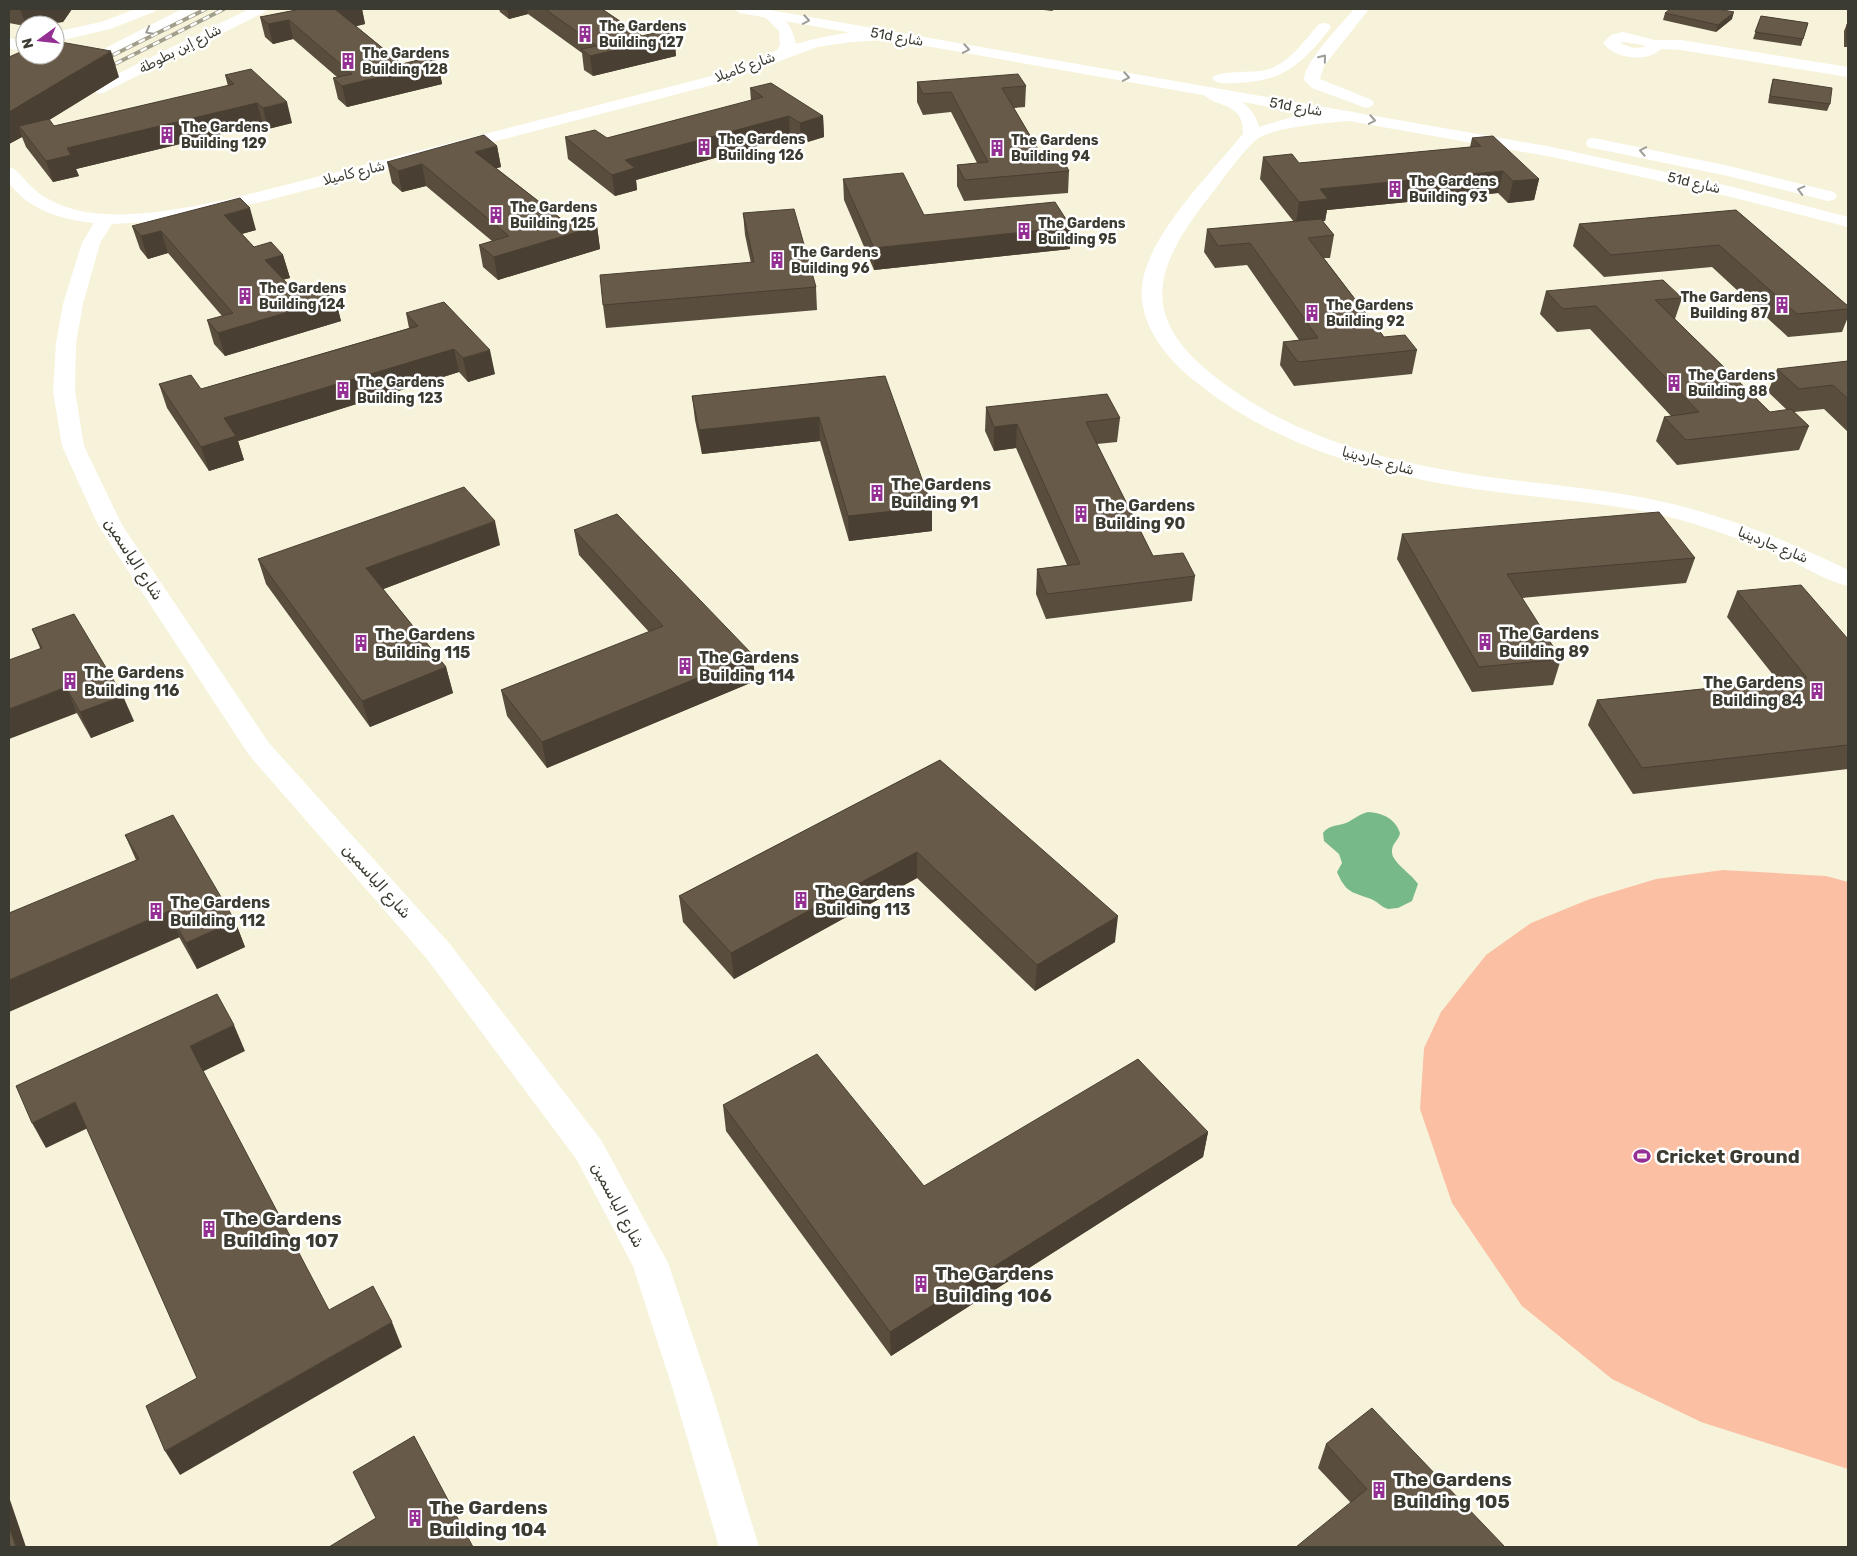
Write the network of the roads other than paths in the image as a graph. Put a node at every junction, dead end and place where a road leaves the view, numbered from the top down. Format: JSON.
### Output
{"nodes":[{"id":1,"x":149,"y":9,"type":"edge"},
{"id":2,"x":193,"y":9,"type":"edge"},
{"id":3,"x":242,"y":9,"type":"edge"},
{"id":4,"x":260,"y":9,"type":"edge"},
{"id":5,"x":740,"y":9,"type":"edge"},
{"id":6,"x":822,"y":9,"type":"edge"},
{"id":7,"x":1362,"y":9,"type":"edge"},
{"id":8,"x":769,"y":14,"type":"junction"},
{"id":9,"x":1333,"y":16,"type":"dead end"},
{"id":10,"x":221,"y":29,"type":"junction"},
{"id":11,"x":65,"y":35,"type":"edge"},
{"id":12,"x":887,"y":35,"type":"junction"},
{"id":13,"x":1653,"y":44,"type":"dead end"},
{"id":14,"x":119,"y":46,"type":"junction"},
{"id":15,"x":78,"y":51,"type":"edge"},
{"id":16,"x":783,"y":53,"type":"junction"},
{"id":17,"x":69,"y":67,"type":"edge"},
{"id":18,"x":1848,"y":72,"type":"edge"},
{"id":19,"x":1220,"y":78,"type":"junction"},
{"id":20,"x":1279,"y":88,"type":"dead end"},
{"id":21,"x":100,"y":90,"type":"edge"},
{"id":22,"x":1298,"y":91,"type":"dead end"},
{"id":23,"x":1210,"y":92,"type":"junction"},
{"id":24,"x":1348,"y":116,"type":"junction"},
{"id":25,"x":1251,"y":135,"type":"junction"},
{"id":26,"x":1580,"y":140,"type":"dead end"},
{"id":27,"x":11,"y":177,"type":"edge"},
{"id":28,"x":1841,"y":200,"type":"dead end"},
{"id":29,"x":106,"y":219,"type":"junction"},
{"id":30,"x":1848,"y":222,"type":"edge"},
{"id":31,"x":1848,"y":579,"type":"edge"},
{"id":32,"x":739,"y":1547,"type":"edge"}],
"edges":[{"from":1,"to":11,"type":"street"},
{"from":2,"to":14,"type":"street","name":"شارع إبن بطوطة","one_way":true},
{"from":3,"to":10,"type":"street"},
{"from":4,"to":10,"type":"street","name":"شارع إبن بطوطة"},
{"from":5,"to":8,"type":"street","name":"51d شارع"},
{"from":6,"to":19,"type":"street","name":"51d شارع"},
{"from":22,"to":7,"type":"street","name":"51d شارع","one_way":true},
{"from":8,"to":12,"type":"street","name":"51d شارع","one_way":true},
{"from":8,"to":16,"type":"street","name":"شارع كاميلا"},
{"from":9,"to":19,"type":"street"},
{"from":10,"to":21,"type":"street","name":"شارع إبن بطوطة"},
{"from":12,"to":16,"type":"street","name":"شارع كاميلا"},
{"from":12,"to":23,"type":"street","name":"51d شارع","one_way":true},
{"from":13,"to":18,"type":"street"},
{"from":14,"to":15,"type":"street"},
{"from":14,"to":17,"type":"street","name":"شارع إبن بطوطة"},
{"from":16,"to":29,"type":"street","name":"شارع كاميلا"},
{"from":19,"to":20,"type":"street","name":"51d شارع"},
{"from":23,"to":24,"type":"street","name":"51d شارع"},
{"from":23,"to":25,"type":"street"},
{"from":24,"to":25,"type":"street"},
{"from":24,"to":30,"type":"street","name":"51d شارع","one_way":true},
{"from":25,"to":31,"type":"street","name":"شارع جاردينيا"},
{"from":28,"to":26,"type":"street","name":"51d شارع","one_way":true},
{"from":27,"to":29,"type":"street","name":"شارع كاميلا"},
{"from":29,"to":32,"type":"street","name":"شارع الياسمين"}]}
